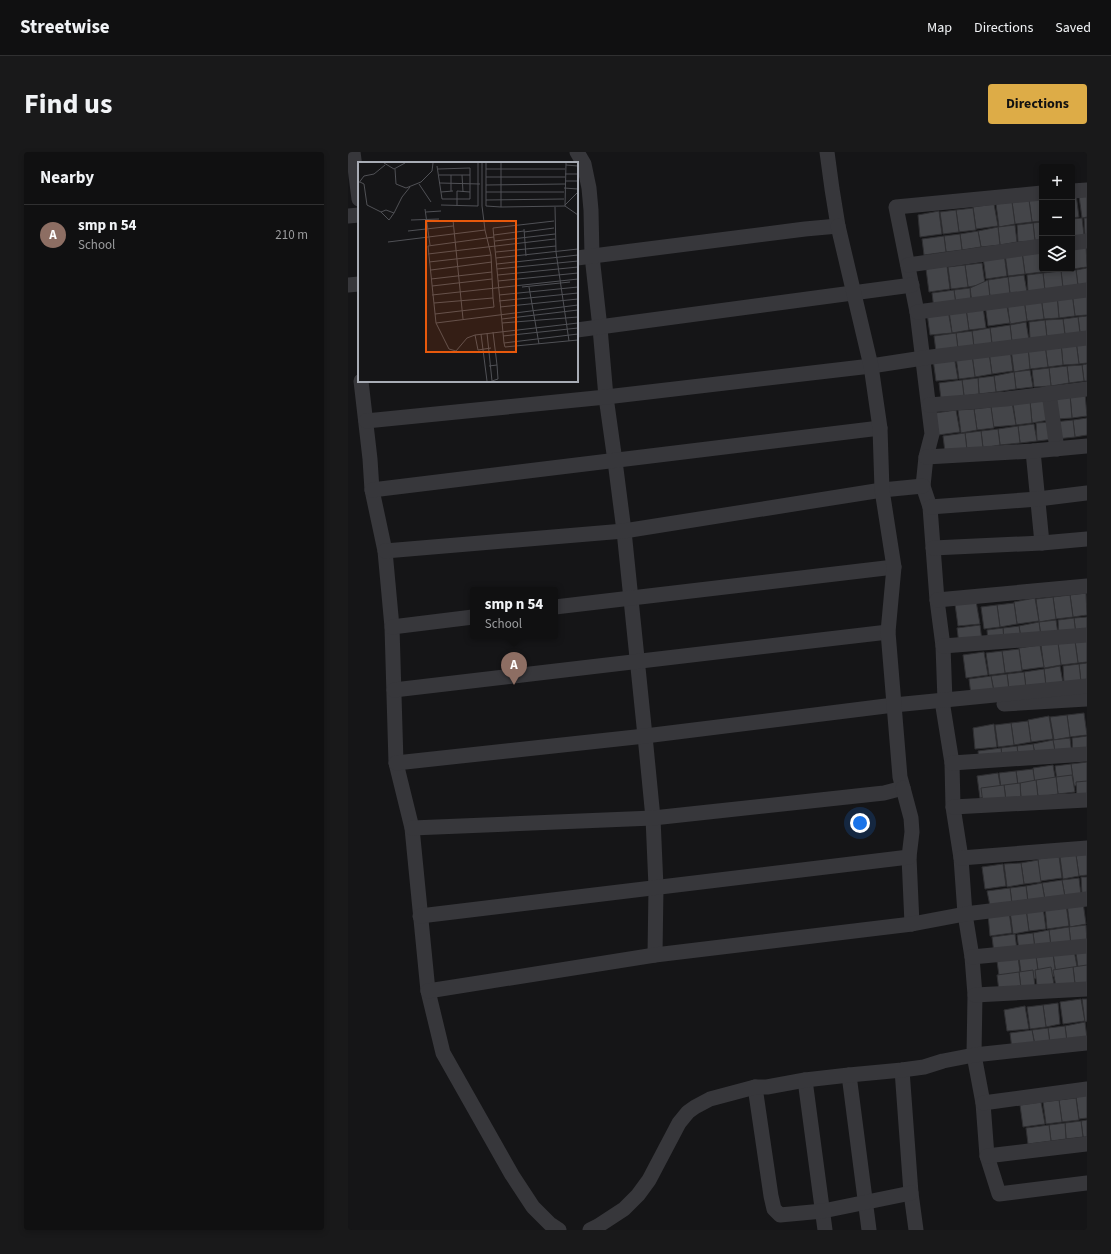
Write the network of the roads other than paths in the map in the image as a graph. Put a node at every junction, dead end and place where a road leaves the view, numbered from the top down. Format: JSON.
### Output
{"nodes":[{"id":1,"x":353,"y":152,"type":"edge"},
{"id":2,"x":577,"y":152,"type":"edge"},
{"id":3,"x":828,"y":152,"type":"edge"},
{"id":4,"x":1087,"y":190,"type":"edge"},
{"id":5,"x":358,"y":191,"type":"edge"},
{"id":6,"x":1075,"y":191,"type":"edge"},
{"id":7,"x":1039,"y":193,"type":"edge"},
{"id":8,"x":358,"y":215,"type":"edge"},
{"id":9,"x":348,"y":216,"type":"edge"},
{"id":10,"x":838,"y":226,"type":"junction"},
{"id":11,"x":1087,"y":241,"type":"edge"},
{"id":12,"x":1075,"y":243,"type":"edge"},
{"id":13,"x":1039,"y":246,"type":"edge"},
{"id":14,"x":592,"y":256,"type":"junction"},
{"id":15,"x":578,"y":258,"type":"edge"},
{"id":16,"x":908,"y":265,"type":"junction"},
{"id":17,"x":358,"y":284,"type":"edge"},
{"id":18,"x":348,"y":285,"type":"edge"},
{"id":19,"x":912,"y":285,"type":"junction"},
{"id":20,"x":1087,"y":290,"type":"edge"},
{"id":21,"x":855,"y":292,"type":"junction"},
{"id":22,"x":917,"y":312,"type":"junction"},
{"id":23,"x":600,"y":328,"type":"junction"},
{"id":24,"x":578,"y":330,"type":"edge"},
{"id":25,"x":1087,"y":338,"type":"edge"},
{"id":26,"x":923,"y":358,"type":"junction"},
{"id":27,"x":871,"y":366,"type":"junction"},
{"id":28,"x":361,"y":382,"type":"edge"},
{"id":29,"x":1087,"y":389,"type":"edge"},
{"id":30,"x":1049,"y":393,"type":"junction"},
{"id":31,"x":606,"y":396,"type":"junction"},
{"id":32,"x":929,"y":404,"type":"junction"},
{"id":33,"x":366,"y":421,"type":"junction"},
{"id":34,"x":880,"y":428,"type":"junction"},
{"id":35,"x":1087,"y":446,"type":"edge"},
{"id":36,"x":1057,"y":449,"type":"junction"},
{"id":37,"x":1034,"y":451,"type":"junction"},
{"id":38,"x":926,"y":457,"type":"junction"},
{"id":39,"x":615,"y":461,"type":"junction"},
{"id":40,"x":923,"y":486,"type":"junction"},
{"id":41,"x":372,"y":490,"type":"junction"},
{"id":42,"x":882,"y":490,"type":"junction"},
{"id":43,"x":1087,"y":494,"type":"edge"},
{"id":44,"x":1038,"y":499,"type":"junction"},
{"id":45,"x":930,"y":507,"type":"junction"},
{"id":46,"x":624,"y":531,"type":"junction"},
{"id":47,"x":1087,"y":539,"type":"edge"},
{"id":48,"x":1042,"y":544,"type":"junction"},
{"id":49,"x":933,"y":548,"type":"junction"},
{"id":50,"x":385,"y":552,"type":"junction"},
{"id":51,"x":894,"y":567,"type":"junction"},
{"id":52,"x":1087,"y":586,"type":"edge"},
{"id":53,"x":631,"y":598,"type":"junction"},
{"id":54,"x":937,"y":600,"type":"junction"},
{"id":55,"x":558,"y":607,"type":"edge"},
{"id":56,"x":470,"y":617,"type":"edge"},
{"id":57,"x":392,"y":627,"type":"junction"},
{"id":58,"x":888,"y":632,"type":"junction"},
{"id":59,"x":1087,"y":634,"type":"edge"},
{"id":60,"x":943,"y":646,"type":"junction"},
{"id":61,"x":638,"y":662,"type":"junction"},
{"id":62,"x":1087,"y":686,"type":"edge"},
{"id":63,"x":394,"y":690,"type":"junction"},
{"id":64,"x":1087,"y":700,"type":"edge"},
{"id":65,"x":944,"y":704,"type":"junction"},
{"id":66,"x":894,"y":705,"type":"junction"},
{"id":67,"x":645,"y":736,"type":"junction"},
{"id":68,"x":1087,"y":754,"type":"edge"},
{"id":69,"x":396,"y":763,"type":"junction"},
{"id":70,"x":952,"y":764,"type":"junction"},
{"id":71,"x":903,"y":788,"type":"junction"},
{"id":72,"x":1087,"y":800,"type":"edge"},
{"id":73,"x":953,"y":807,"type":"junction"},
{"id":74,"x":653,"y":818,"type":"junction"},
{"id":75,"x":412,"y":828,"type":"junction"},
{"id":76,"x":1087,"y":848,"type":"edge"},
{"id":77,"x":909,"y":857,"type":"junction"},
{"id":78,"x":961,"y":858,"type":"junction"},
{"id":79,"x":656,"y":887,"type":"junction"},
{"id":80,"x":1087,"y":899,"type":"edge"},
{"id":81,"x":965,"y":914,"type":"junction"},
{"id":82,"x":420,"y":916,"type":"junction"},
{"id":83,"x":912,"y":924,"type":"junction"},
{"id":84,"x":1087,"y":946,"type":"edge"},
{"id":85,"x":655,"y":955,"type":"junction"},
{"id":86,"x":972,"y":957,"type":"junction"},
{"id":87,"x":1087,"y":988,"type":"edge"},
{"id":88,"x":428,"y":991,"type":"junction"},
{"id":89,"x":975,"y":994,"type":"junction"},
{"id":90,"x":1087,"y":1043,"type":"edge"},
{"id":91,"x":974,"y":1054,"type":"junction"},
{"id":92,"x":902,"y":1070,"type":"junction"},
{"id":93,"x":849,"y":1075,"type":"junction"},
{"id":94,"x":805,"y":1080,"type":"junction"},
{"id":95,"x":755,"y":1087,"type":"junction"},
{"id":96,"x":1087,"y":1089,"type":"edge"},
{"id":97,"x":983,"y":1103,"type":"junction"},
{"id":98,"x":1087,"y":1144,"type":"edge"},
{"id":99,"x":987,"y":1156,"type":"junction"},
{"id":100,"x":1087,"y":1183,"type":"edge"},
{"id":101,"x":911,"y":1193,"type":"junction"},
{"id":102,"x":866,"y":1202,"type":"junction"},
{"id":103,"x":823,"y":1211,"type":"junction"},
{"id":104,"x":559,"y":1230,"type":"edge"},
{"id":105,"x":590,"y":1230,"type":"edge"},
{"id":106,"x":825,"y":1230,"type":"edge"},
{"id":107,"x":869,"y":1230,"type":"edge"},
{"id":108,"x":916,"y":1230,"type":"edge"}],
"edges":[{"from":1,"to":5,"type":"street"},
{"from":2,"to":14,"type":"street"},
{"from":3,"to":10,"type":"street"},
{"from":4,"to":6,"type":"street"},
{"from":7,"to":16,"type":"street"},
{"from":8,"to":9,"type":"street"},
{"from":10,"to":14,"type":"street"},
{"from":10,"to":21,"type":"street"},
{"from":11,"to":12,"type":"street"},
{"from":13,"to":16,"type":"street"},
{"from":14,"to":15,"type":"street"},
{"from":14,"to":23,"type":"street"},
{"from":16,"to":19,"type":"street"},
{"from":17,"to":18,"type":"street"},
{"from":19,"to":21,"type":"street"},
{"from":19,"to":22,"type":"street"},
{"from":20,"to":22,"type":"street"},
{"from":21,"to":23,"type":"street"},
{"from":21,"to":27,"type":"street"},
{"from":22,"to":26,"type":"street"},
{"from":23,"to":24,"type":"street"},
{"from":23,"to":31,"type":"street"},
{"from":25,"to":26,"type":"street"},
{"from":26,"to":27,"type":"street"},
{"from":26,"to":32,"type":"street"},
{"from":27,"to":31,"type":"street"},
{"from":27,"to":34,"type":"street"},
{"from":28,"to":33,"type":"street"},
{"from":29,"to":30,"type":"street"},
{"from":30,"to":32,"type":"street"},
{"from":30,"to":36,"type":"street"},
{"from":31,"to":33,"type":"street"},
{"from":31,"to":39,"type":"street"},
{"from":32,"to":38,"type":"street"},
{"from":33,"to":41,"type":"street"},
{"from":34,"to":39,"type":"street"},
{"from":34,"to":42,"type":"street"},
{"from":35,"to":36,"type":"street"},
{"from":36,"to":37,"type":"street"},
{"from":37,"to":38,"type":"street"},
{"from":37,"to":44,"type":"street"},
{"from":38,"to":40,"type":"street"},
{"from":39,"to":41,"type":"street"},
{"from":39,"to":46,"type":"street"},
{"from":40,"to":42,"type":"street"},
{"from":40,"to":45,"type":"street"},
{"from":41,"to":50,"type":"street"},
{"from":42,"to":46,"type":"street"},
{"from":42,"to":51,"type":"street"},
{"from":43,"to":44,"type":"street"},
{"from":44,"to":45,"type":"street"},
{"from":44,"to":48,"type":"street"},
{"from":45,"to":49,"type":"street"},
{"from":46,"to":50,"type":"street"},
{"from":46,"to":53,"type":"street"},
{"from":47,"to":48,"type":"street"},
{"from":48,"to":49,"type":"street"},
{"from":49,"to":54,"type":"street"},
{"from":50,"to":57,"type":"street"},
{"from":51,"to":53,"type":"street"},
{"from":51,"to":58,"type":"street"},
{"from":52,"to":54,"type":"street"},
{"from":53,"to":55,"type":"street"},
{"from":53,"to":61,"type":"street"},
{"from":54,"to":60,"type":"street"},
{"from":56,"to":57,"type":"street"},
{"from":57,"to":63,"type":"street"},
{"from":58,"to":61,"type":"street"},
{"from":58,"to":66,"type":"street"},
{"from":59,"to":60,"type":"street"},
{"from":60,"to":65,"type":"street"},
{"from":61,"to":63,"type":"street"},
{"from":61,"to":67,"type":"street"},
{"from":62,"to":65,"type":"street"},
{"from":63,"to":69,"type":"street"},
{"from":64,"to":65,"type":"street"},
{"from":65,"to":66,"type":"street"},
{"from":65,"to":70,"type":"street"},
{"from":66,"to":67,"type":"street"},
{"from":66,"to":71,"type":"street"},
{"from":67,"to":69,"type":"street"},
{"from":67,"to":74,"type":"street"},
{"from":68,"to":70,"type":"street"},
{"from":69,"to":75,"type":"street"},
{"from":70,"to":73,"type":"street"},
{"from":71,"to":74,"type":"street"},
{"from":71,"to":77,"type":"street"},
{"from":72,"to":73,"type":"street"},
{"from":73,"to":78,"type":"street"},
{"from":74,"to":75,"type":"street"},
{"from":74,"to":79,"type":"street"},
{"from":75,"to":82,"type":"street"},
{"from":76,"to":78,"type":"street"},
{"from":77,"to":79,"type":"street"},
{"from":77,"to":83,"type":"street"},
{"from":78,"to":81,"type":"street"},
{"from":79,"to":82,"type":"street"},
{"from":79,"to":85,"type":"street"},
{"from":80,"to":81,"type":"street"},
{"from":81,"to":83,"type":"street"},
{"from":81,"to":86,"type":"street"},
{"from":82,"to":88,"type":"street"},
{"from":83,"to":85,"type":"street"},
{"from":84,"to":86,"type":"street"},
{"from":85,"to":88,"type":"street"},
{"from":86,"to":89,"type":"street"},
{"from":87,"to":89,"type":"street"},
{"from":88,"to":104,"type":"street"},
{"from":89,"to":91,"type":"street"},
{"from":90,"to":91,"type":"street"},
{"from":91,"to":92,"type":"street"},
{"from":91,"to":97,"type":"street"},
{"from":92,"to":93,"type":"street"},
{"from":92,"to":101,"type":"street"},
{"from":93,"to":94,"type":"street"},
{"from":93,"to":102,"type":"street"},
{"from":94,"to":95,"type":"street"},
{"from":94,"to":103,"type":"street"},
{"from":95,"to":103,"type":"street"},
{"from":95,"to":105,"type":"street"},
{"from":96,"to":97,"type":"street"},
{"from":97,"to":99,"type":"street"},
{"from":98,"to":99,"type":"street"},
{"from":99,"to":100,"type":"street"},
{"from":101,"to":102,"type":"street"},
{"from":101,"to":108,"type":"street"},
{"from":102,"to":103,"type":"street"},
{"from":102,"to":107,"type":"street"},
{"from":103,"to":106,"type":"street"}]}
